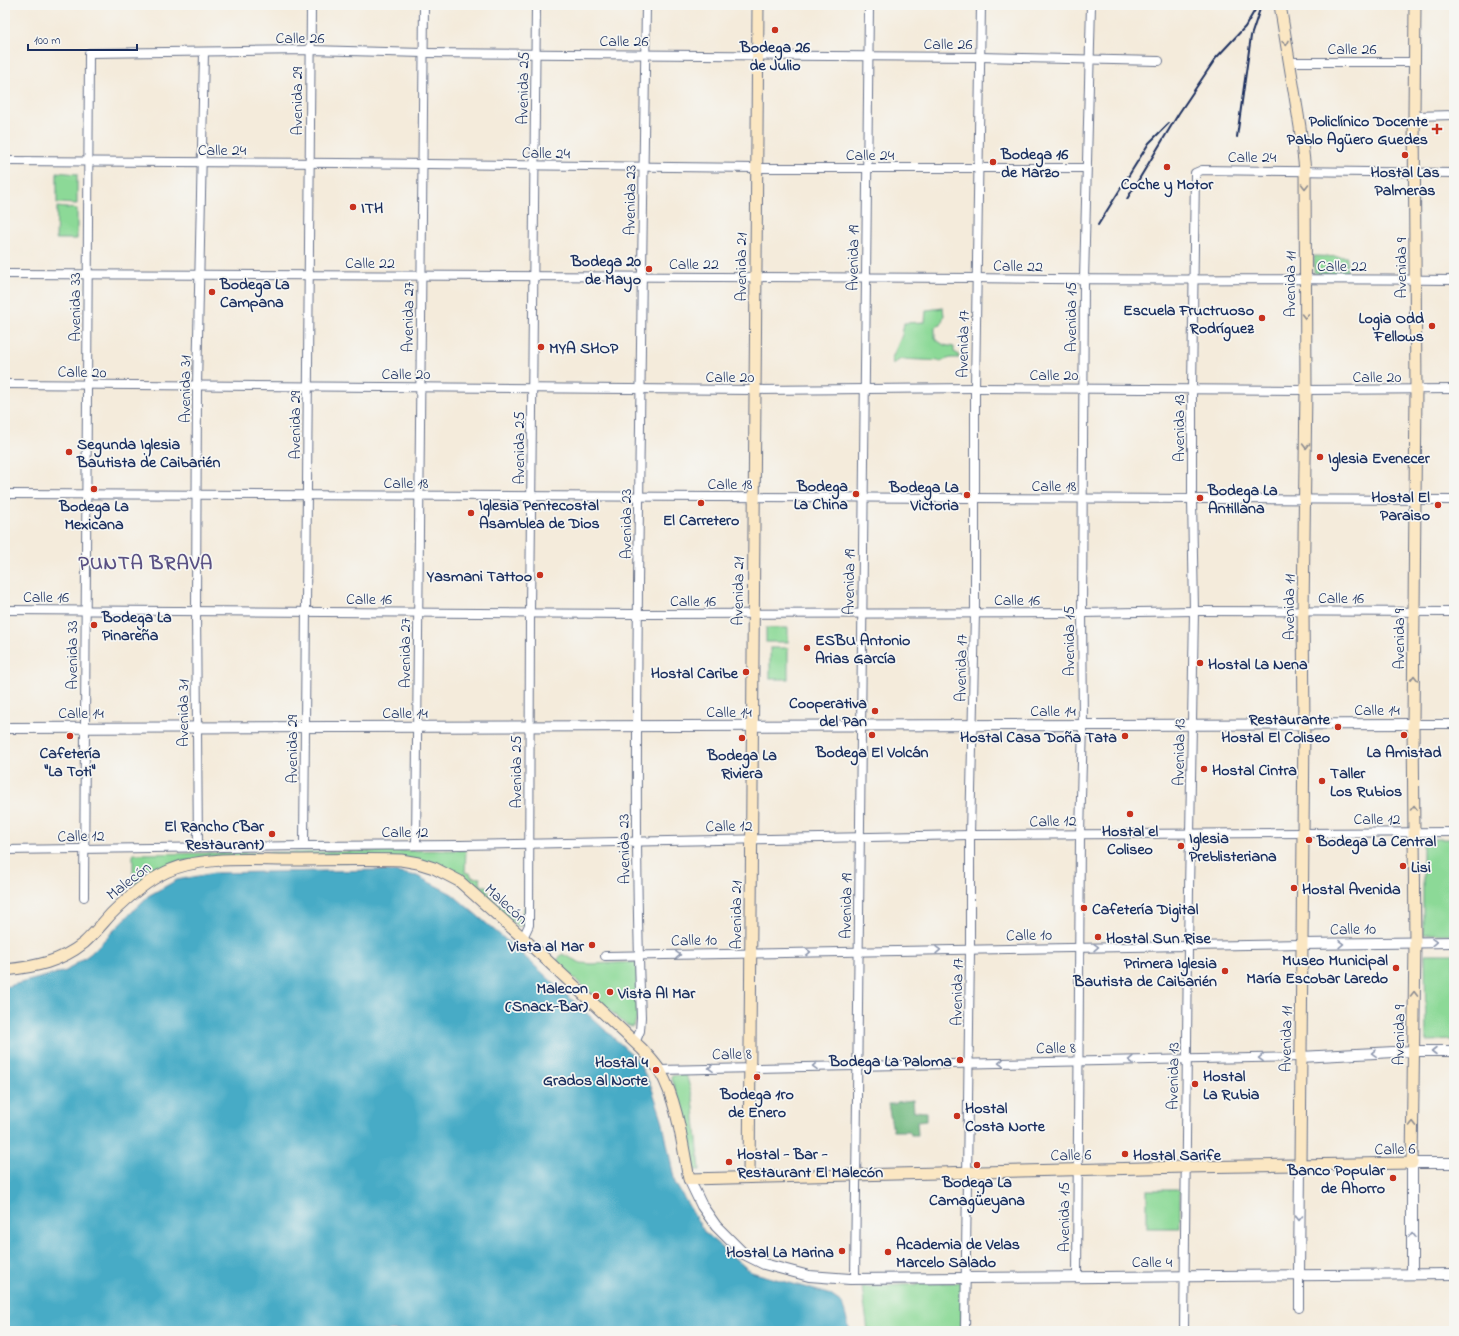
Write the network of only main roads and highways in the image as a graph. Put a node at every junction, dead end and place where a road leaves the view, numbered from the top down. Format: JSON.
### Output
{"nodes":[{"id":1,"x":758,"y":5,"type":"edge"},
{"id":2,"x":1280,"y":5,"type":"edge"},
{"id":3,"x":1415,"y":5,"type":"edge"},
{"id":4,"x":5,"y":970,"type":"edge"},
{"id":5,"x":1412,"y":1163,"type":"joint"},
{"id":6,"x":1300,"y":1165,"type":"junction"},
{"id":7,"x":749,"y":1177,"type":"junction"},
{"id":8,"x":689,"y":1179,"type":"joint"}],
"edges":[{"from":1,"to":7,"type":"main road","name":"Avenida 21"},
{"from":2,"to":6,"type":"main road","name":"Avenida 11","one_way":true},
{"from":5,"to":3,"type":"main road","name":"Avenida 9","one_way":true},
{"from":4,"to":8,"type":"main road","name":"Malecón"},
{"from":5,"to":6,"type":"main road","name":"Calle 6"},
{"from":6,"to":7,"type":"main road","name":"Calle 6"},
{"from":7,"to":8,"type":"main road","name":"Calle 6"}]}
